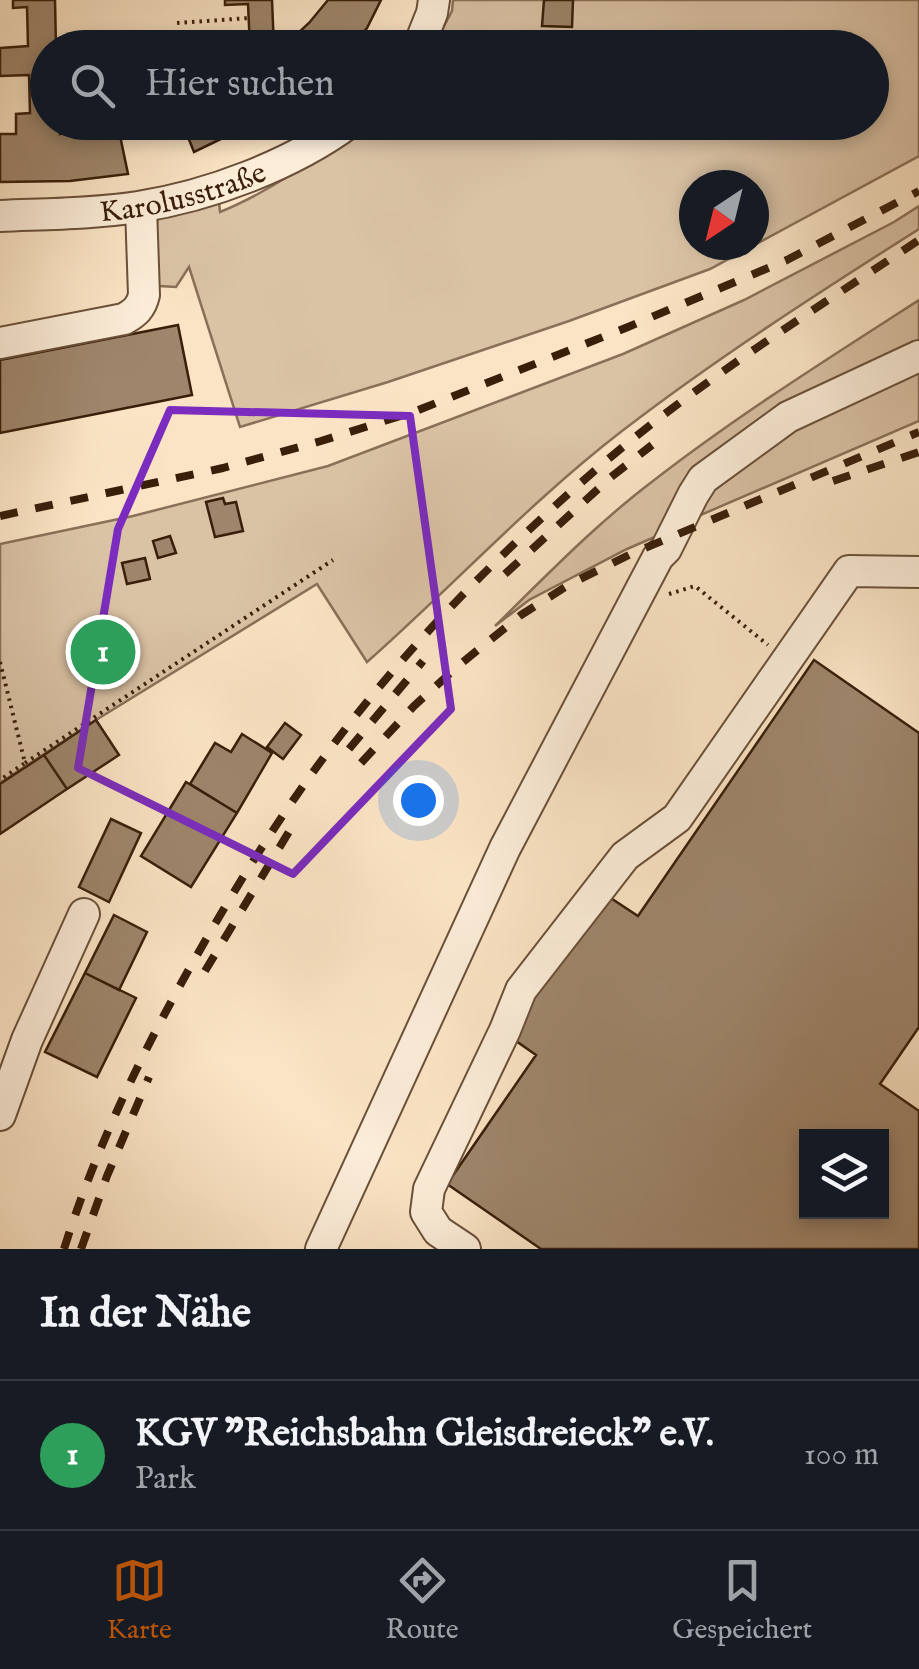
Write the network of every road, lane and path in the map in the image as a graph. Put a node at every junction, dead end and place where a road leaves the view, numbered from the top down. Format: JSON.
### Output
{"nodes":[{"id":1,"x":434,"y":0,"type":"edge"},
{"id":2,"x":249,"y":18,"type":"dead end"},
{"id":3,"x":177,"y":22,"type":"dead end"},
{"id":4,"x":424,"y":30,"type":"edge"},
{"id":5,"x":324,"y":140,"type":"edge"},
{"id":6,"x":141,"y":206,"type":"junction"},
{"id":7,"x":0,"y":216,"type":"edge"},
{"id":8,"x":0,"y":343,"type":"edge"},
{"id":9,"x":919,"y":356,"type":"edge"},
{"id":10,"x":333,"y":560,"type":"dead end"},
{"id":11,"x":919,"y":572,"type":"edge"},
{"id":12,"x":703,"y":592,"type":"dead end"},
{"id":13,"x":786,"y":660,"type":"junction"},
{"id":14,"x":0,"y":662,"type":"edge"},
{"id":15,"x":25,"y":764,"type":"junction"},
{"id":16,"x":0,"y":780,"type":"edge"},
{"id":17,"x":84,"y":914,"type":"dead end"},
{"id":18,"x":0,"y":1115,"type":"edge"},
{"id":19,"x":320,"y":1249,"type":"edge"},
{"id":20,"x":465,"y":1249,"type":"edge"}],
"edges":[{"from":1,"to":4,"type":"street"},
{"from":2,"to":3,"type":"path"},
{"from":5,"to":6,"type":"street","name":"Karolusstraße"},
{"from":6,"to":7,"type":"street","name":"Karolusstraße"},
{"from":6,"to":8,"type":"street"},
{"from":9,"to":19,"type":"street"},
{"from":10,"to":15,"type":"path"},
{"from":11,"to":13,"type":"street"},
{"from":12,"to":13,"type":"path"},
{"from":13,"to":20,"type":"street"},
{"from":14,"to":15,"type":"path"},
{"from":15,"to":16,"type":"path"},
{"from":17,"to":18,"type":"street"}]}
